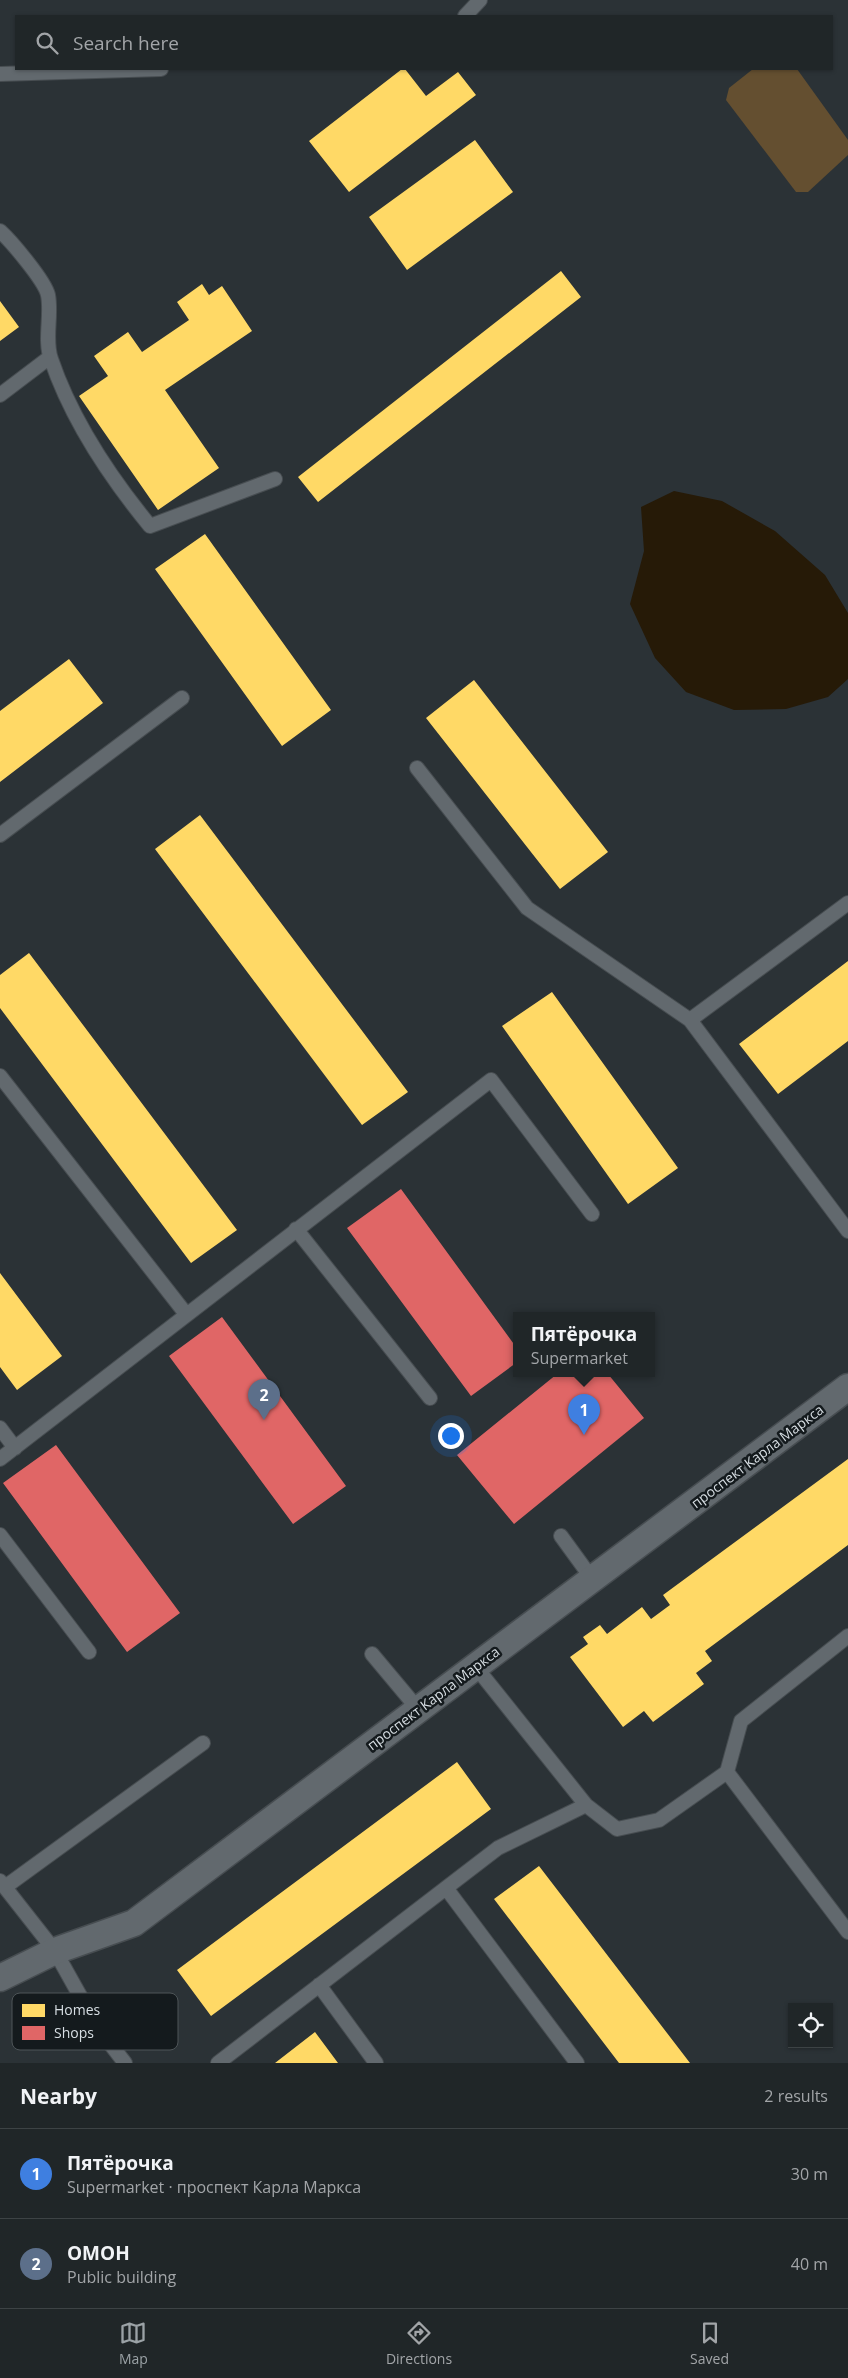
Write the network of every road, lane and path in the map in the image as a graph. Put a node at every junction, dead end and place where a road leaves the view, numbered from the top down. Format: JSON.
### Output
{"nodes":[{"id":1,"x":480,"y":0,"type":"edge"},
{"id":2,"x":466,"y":15,"type":"edge"},
{"id":3,"x":129,"y":70,"type":"edge"},
{"id":4,"x":0,"y":74,"type":"edge"},
{"id":5,"x":0,"y":231,"type":"edge"},
{"id":6,"x":50,"y":357,"type":"junction"},
{"id":7,"x":0,"y":395,"type":"edge"},
{"id":8,"x":275,"y":480,"type":"dead end"},
{"id":9,"x":182,"y":698,"type":"dead end"},
{"id":10,"x":417,"y":768,"type":"dead end"},
{"id":11,"x":0,"y":835,"type":"edge"},
{"id":12,"x":848,"y":903,"type":"edge"},
{"id":13,"x":690,"y":1020,"type":"junction"},
{"id":14,"x":0,"y":1076,"type":"edge"},
{"id":15,"x":592,"y":1214,"type":"dead end"},
{"id":16,"x":296,"y":1228,"type":"junction"},
{"id":17,"x":848,"y":1231,"type":"edge"},
{"id":18,"x":186,"y":1314,"type":"junction"},
{"id":19,"x":848,"y":1387,"type":"edge"},
{"id":20,"x":430,"y":1398,"type":"dead end"},
{"id":21,"x":0,"y":1428,"type":"edge"},
{"id":22,"x":15,"y":1448,"type":"junction"},
{"id":23,"x":0,"y":1460,"type":"edge"},
{"id":24,"x":0,"y":1536,"type":"edge"},
{"id":25,"x":561,"y":1536,"type":"dead end"},
{"id":26,"x":593,"y":1580,"type":"junction"},
{"id":27,"x":848,"y":1636,"type":"edge"},
{"id":28,"x":89,"y":1652,"type":"dead end"},
{"id":29,"x":372,"y":1654,"type":"dead end"},
{"id":30,"x":475,"y":1666,"type":"junction"},
{"id":31,"x":418,"y":1708,"type":"junction"},
{"id":32,"x":203,"y":1743,"type":"dead end"},
{"id":33,"x":727,"y":1772,"type":"junction"},
{"id":34,"x":586,"y":1805,"type":"junction"},
{"id":35,"x":2,"y":1884,"type":"edge"},
{"id":36,"x":446,"y":1888,"type":"junction"},
{"id":37,"x":848,"y":1932,"type":"edge"},
{"id":38,"x":55,"y":1952,"type":"junction"},
{"id":39,"x":0,"y":1978,"type":"edge"},
{"id":40,"x":319,"y":1985,"type":"junction"},
{"id":41,"x":78,"y":1993,"type":"edge"},
{"id":42,"x":115,"y":2050,"type":"edge"},
{"id":43,"x":125,"y":2063,"type":"edge"},
{"id":44,"x":218,"y":2063,"type":"edge"},
{"id":45,"x":376,"y":2063,"type":"edge"},
{"id":46,"x":577,"y":2063,"type":"edge"}],
"edges":[{"from":1,"to":2,"type":"lane"},
{"from":3,"to":4,"type":"lane"},
{"from":5,"to":6,"type":"lane"},
{"from":6,"to":7,"type":"lane"},
{"from":6,"to":8,"type":"lane"},
{"from":9,"to":11,"type":"lane"},
{"from":10,"to":13,"type":"lane"},
{"from":12,"to":13,"type":"lane"},
{"from":13,"to":17,"type":"lane"},
{"from":14,"to":18,"type":"lane"},
{"from":15,"to":16,"type":"lane"},
{"from":16,"to":18,"type":"lane"},
{"from":16,"to":20,"type":"lane"},
{"from":18,"to":22,"type":"lane"},
{"from":19,"to":26,"type":"street","name":"проспект Карла Маркса"},
{"from":21,"to":22,"type":"lane"},
{"from":22,"to":23,"type":"lane"},
{"from":24,"to":28,"type":"lane"},
{"from":25,"to":26,"type":"lane"},
{"from":26,"to":30,"type":"street","name":"проспект Карла Маркса"},
{"from":27,"to":33,"type":"lane"},
{"from":29,"to":31,"type":"lane"},
{"from":30,"to":31,"type":"street","name":"проспект Карла Маркса"},
{"from":30,"to":34,"type":"lane"},
{"from":31,"to":38,"type":"street","name":"проспект Карла Маркса"},
{"from":32,"to":35,"type":"lane"},
{"from":33,"to":34,"type":"lane"},
{"from":33,"to":37,"type":"lane"},
{"from":34,"to":36,"type":"lane"},
{"from":35,"to":38,"type":"lane"},
{"from":36,"to":40,"type":"lane"},
{"from":36,"to":46,"type":"lane"},
{"from":38,"to":39,"type":"street","name":"проспект Карла Маркса"},
{"from":38,"to":41,"type":"lane"},
{"from":40,"to":44,"type":"lane"},
{"from":40,"to":45,"type":"lane"},
{"from":42,"to":43,"type":"lane"}]}
